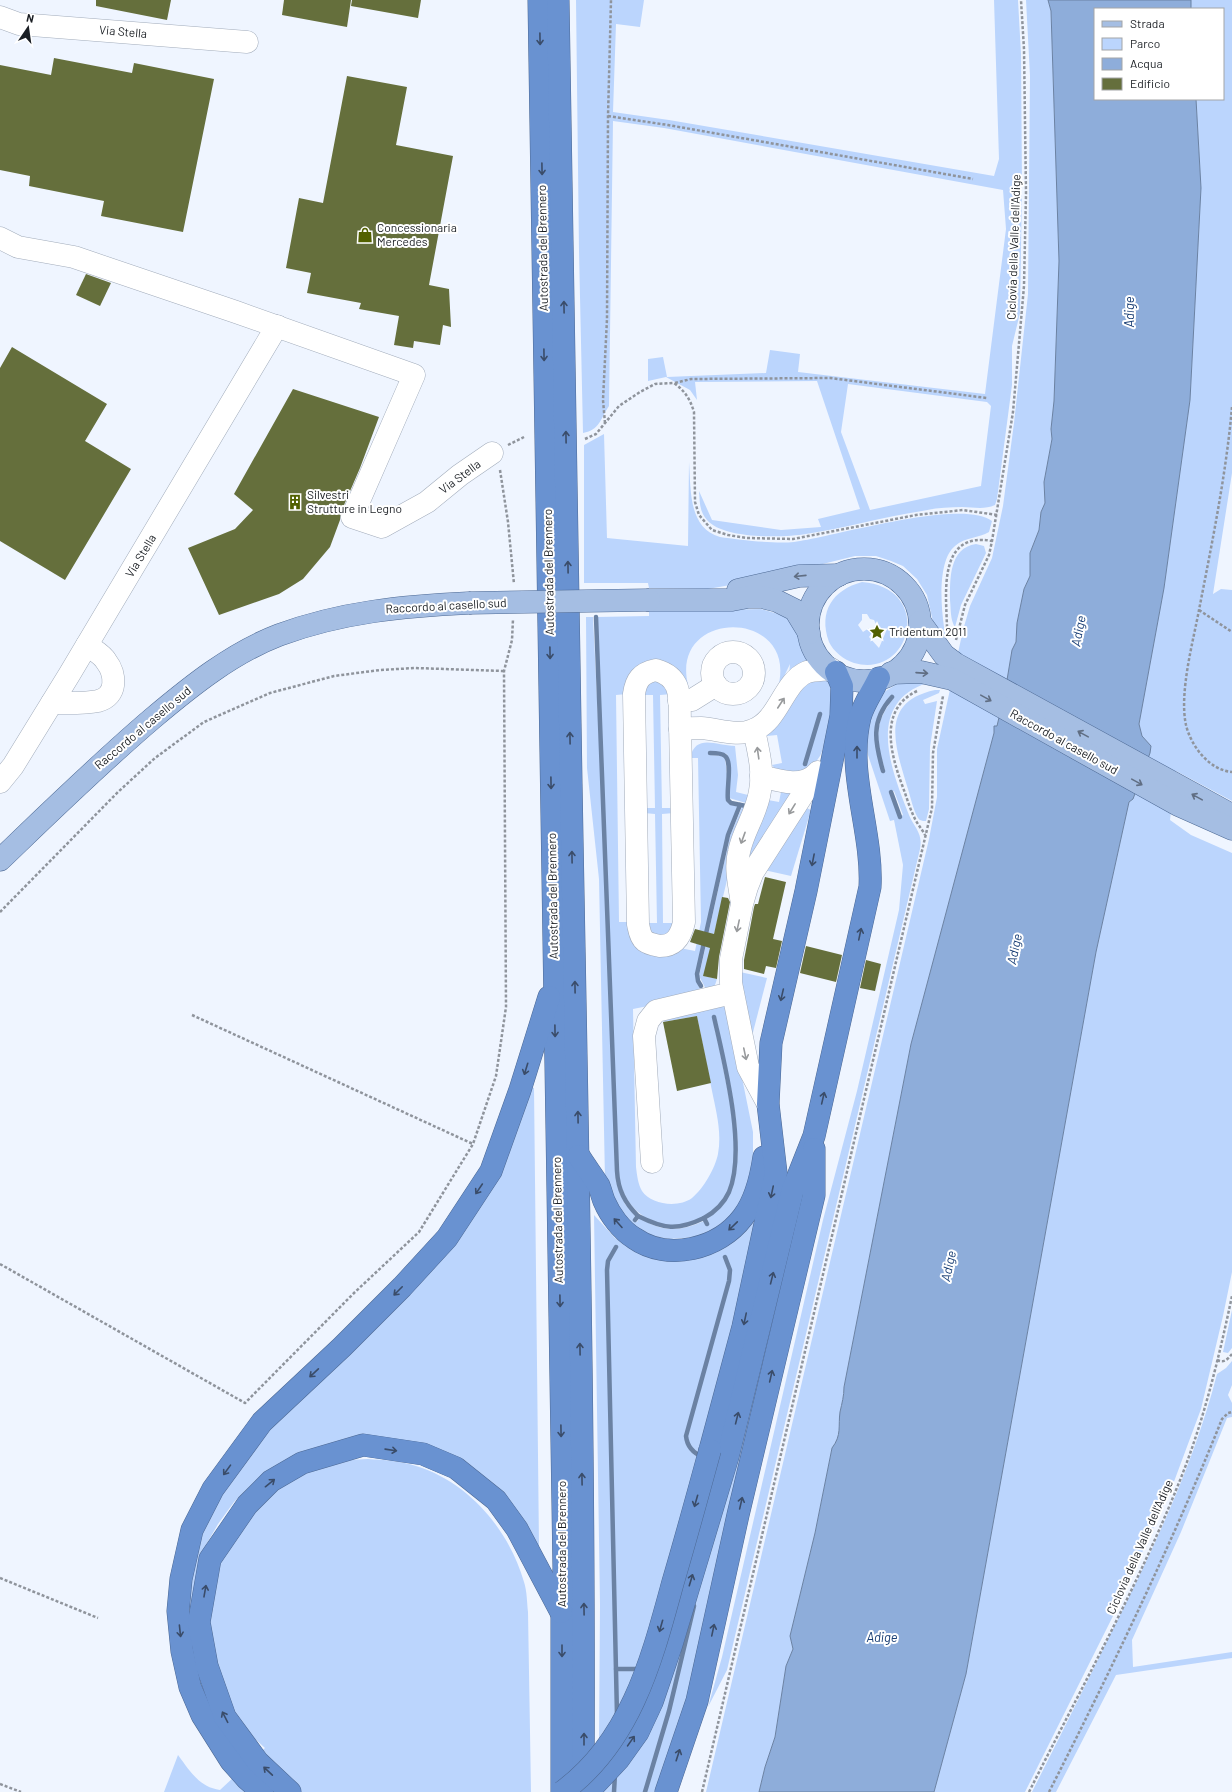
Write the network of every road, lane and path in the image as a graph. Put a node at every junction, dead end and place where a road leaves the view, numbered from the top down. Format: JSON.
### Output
{"nodes":[{"id":1,"x":539,"y":0,"type":"edge"},
{"id":2,"x":558,"y":0,"type":"edge"},
{"id":3,"x":612,"y":0,"type":"edge"},
{"id":4,"x":1021,"y":0,"type":"edge"},
{"id":5,"x":0,"y":17,"type":"edge"},
{"id":6,"x":248,"y":42,"type":"dead end"},
{"id":7,"x":608,"y":116,"type":"junction"},
{"id":8,"x":973,"y":179,"type":"dead end"},
{"id":9,"x":0,"y":238,"type":"edge"},
{"id":10,"x":277,"y":326,"type":"junction"},
{"id":11,"x":674,"y":383,"type":"junction"},
{"id":12,"x":987,"y":398,"type":"dead end"},
{"id":13,"x":1232,"y":407,"type":"edge"},
{"id":14,"x":605,"y":424,"type":"junction"},
{"id":15,"x":585,"y":439,"type":"dead end"},
{"id":16,"x":492,"y":453,"type":"joint"},
{"id":17,"x":997,"y":515,"type":"junction"},
{"id":18,"x":992,"y":541,"type":"junction"},
{"id":19,"x":839,"y":575,"type":"junction"},
{"id":20,"x":514,"y":589,"type":"dead end"},
{"id":21,"x":690,"y":601,"type":"junction"},
{"id":22,"x":1199,"y":610,"type":"junction"},
{"id":23,"x":513,"y":618,"type":"dead end"},
{"id":24,"x":920,"y":622,"type":"junction"},
{"id":25,"x":809,"y":632,"type":"junction"},
{"id":26,"x":1232,"y":632,"type":"edge"},
{"id":27,"x":947,"y":633,"type":"dead end"},
{"id":28,"x":956,"y":641,"type":"dead end"},
{"id":29,"x":87,"y":645,"type":"junction"},
{"id":30,"x":504,"y":671,"type":"junction"},
{"id":31,"x":833,"y":671,"type":"junction"},
{"id":32,"x":885,"y":676,"type":"junction"},
{"id":33,"x":951,"y":678,"type":"junction"},
{"id":34,"x":716,"y":684,"type":"dead end"},
{"id":35,"x":920,"y":690,"type":"dead end"},
{"id":36,"x":679,"y":701,"type":"junction"},
{"id":37,"x":52,"y":703,"type":"junction"},
{"id":38,"x":680,"y":729,"type":"junction"},
{"id":39,"x":754,"y":730,"type":"junction"},
{"id":40,"x":834,"y":753,"type":"junction"},
{"id":41,"x":1232,"y":772,"type":"edge"},
{"id":42,"x":761,"y":776,"type":"junction"},
{"id":43,"x":814,"y":777,"type":"junction"},
{"id":44,"x":0,"y":782,"type":"edge"},
{"id":45,"x":1232,"y":815,"type":"edge"},
{"id":46,"x":1232,"y":830,"type":"edge"},
{"id":47,"x":926,"y":835,"type":"junction"},
{"id":48,"x":0,"y":860,"type":"edge"},
{"id":49,"x":742,"y":904,"type":"junction"},
{"id":50,"x":0,"y":912,"type":"edge"},
{"id":51,"x":555,"y":978,"type":"junction"},
{"id":52,"x":732,"y":993,"type":"junction"},
{"id":53,"x":192,"y":1015,"type":"dead end"},
{"id":54,"x":768,"y":1104,"type":"junction"},
{"id":55,"x":769,"y":1126,"type":"junction"},
{"id":56,"x":814,"y":1136,"type":"junction"},
{"id":57,"x":473,"y":1144,"type":"junction"},
{"id":58,"x":579,"y":1156,"type":"junction"},
{"id":59,"x":652,"y":1162,"type":"dead end"},
{"id":60,"x":0,"y":1264,"type":"edge"},
{"id":61,"x":1232,"y":1296,"type":"edge"},
{"id":62,"x":1232,"y":1354,"type":"edge"},
{"id":63,"x":1217,"y":1360,"type":"junction"},
{"id":64,"x":1232,"y":1412,"type":"edge"},
{"id":65,"x":719,"y":1453,"type":"junction"},
{"id":66,"x":0,"y":1578,"type":"edge"},
{"id":67,"x":562,"y":1612,"type":"junction"},
{"id":68,"x":98,"y":1618,"type":"dead end"},
{"id":69,"x":239,"y":1755,"type":"junction"},
{"id":70,"x":0,"y":1784,"type":"edge"},
{"id":71,"x":21,"y":1792,"type":"edge"},
{"id":72,"x":262,"y":1792,"type":"edge"},
{"id":73,"x":290,"y":1792,"type":"edge"},
{"id":74,"x":562,"y":1792,"type":"edge"},
{"id":75,"x":583,"y":1792,"type":"edge"},
{"id":76,"x":588,"y":1792,"type":"edge"},
{"id":77,"x":666,"y":1792,"type":"edge"},
{"id":78,"x":702,"y":1792,"type":"edge"},
{"id":79,"x":1029,"y":1792,"type":"edge"},
{"id":80,"x":1049,"y":1792,"type":"edge"}],
"edges":[{"from":1,"to":51,"type":"highway","name":"Autostrada del Brennero","one_way":true},
{"from":58,"to":2,"type":"highway","name":"Autostrada del Brennero","one_way":true},
{"from":3,"to":7,"type":"path"},
{"from":4,"to":17,"type":"path","name":"Ciclovia della Valle dell'Adige"},
{"from":5,"to":6,"type":"street","name":"Via Stella"},
{"from":7,"to":8,"type":"path"},
{"from":7,"to":14,"type":"path"},
{"from":9,"to":10,"type":"street","name":"Via Stella"},
{"from":10,"to":16,"type":"street","name":"Via Stella"},
{"from":10,"to":29,"type":"street","name":"Via Stella"},
{"from":11,"to":12,"type":"path"},
{"from":11,"to":14,"type":"path"},
{"from":11,"to":17,"type":"path"},
{"from":13,"to":22,"type":"path"},
{"from":14,"to":15,"type":"path"},
{"from":16,"to":20,"type":"path"},
{"from":17,"to":18,"type":"path","name":"Ciclovia della Valle dell'Adige"},
{"from":18,"to":27,"type":"path"},
{"from":18,"to":28,"type":"path","name":"Ciclovia della Valle dell'Adige"},
{"from":19,"to":21,"type":"main road","name":"Raccordo al casello sud","one_way":true},
{"from":19,"to":24,"type":"main road","name":"Raccordo al casello sud"},
{"from":19,"to":25,"type":"main road","name":"Raccordo al casello sud"},
{"from":21,"to":25,"type":"main road","name":"Raccordo al casello sud"},
{"from":21,"to":48,"type":"main road","name":"Raccordo al casello sud","bridge":true},
{"from":22,"to":26,"type":"path"},
{"from":22,"to":41,"type":"path"},
{"from":23,"to":30,"type":"path"},
{"from":24,"to":32,"type":"main road","name":"Raccordo al casello sud"},
{"from":24,"to":33,"type":"main road","name":"Raccordo al casello sud"},
{"from":25,"to":31,"type":"main road","name":"Raccordo al casello sud"},
{"from":29,"to":37,"type":"street","name":"Via Stella"},
{"from":29,"to":37,"type":"street"},
{"from":30,"to":50,"type":"path"},
{"from":30,"to":57,"type":"path"},
{"from":31,"to":32,"type":"main road","name":"Raccordo al casello sud"},
{"from":39,"to":31,"type":"street","one_way":true},
{"from":31,"to":40,"type":"highway"},
{"from":32,"to":33,"type":"main road","name":"Raccordo al casello sud","one_way":true},
{"from":56,"to":32,"type":"highway","one_way":true},
{"from":45,"to":33,"type":"main road","name":"Raccordo al casello sud","one_way":true},
{"from":33,"to":46,"type":"main road","name":"Raccordo al casello sud","one_way":true},
{"from":33,"to":47,"type":"path"},
{"from":34,"to":36,"type":"street"},
{"from":35,"to":47,"type":"path"},
{"from":36,"to":38,"type":"street"},
{"from":36,"to":38,"type":"street"},
{"from":37,"to":44,"type":"street","name":"Via Stella"},
{"from":38,"to":39,"type":"street"},
{"from":42,"to":39,"type":"street","one_way":true},
{"from":40,"to":43,"type":"street"},
{"from":40,"to":54,"type":"highway","one_way":true},
{"from":42,"to":43,"type":"street"},
{"from":42,"to":49,"type":"street","one_way":true},
{"from":43,"to":49,"type":"street","one_way":true},
{"from":47,"to":78,"type":"path"},
{"from":49,"to":52,"type":"street","one_way":true},
{"from":51,"to":67,"type":"highway","name":"Autostrada del Brennero","one_way":true},
{"from":51,"to":69,"type":"highway","one_way":true},
{"from":52,"to":54,"type":"street","one_way":true},
{"from":52,"to":59,"type":"street"},
{"from":53,"to":57,"type":"path"},
{"from":54,"to":55,"type":"highway"},
{"from":55,"to":58,"type":"highway","one_way":true},
{"from":55,"to":65,"type":"highway","one_way":true},
{"from":65,"to":56,"type":"highway","one_way":true},
{"from":77,"to":56,"type":"highway","one_way":true},
{"from":57,"to":60,"type":"path"},
{"from":75,"to":58,"type":"highway","name":"Autostrada del Brennero","one_way":true},
{"from":61,"to":63,"type":"path","name":"Ciclovia della Valle dell'Adige"},
{"from":62,"to":63,"type":"path"},
{"from":63,"to":79,"type":"path","name":"Ciclovia della Valle dell'Adige"},
{"from":64,"to":80,"type":"path"},
{"from":65,"to":74,"type":"highway","one_way":true,"bridge":true},
{"from":76,"to":65,"type":"highway","one_way":true},
{"from":66,"to":68,"type":"path"},
{"from":69,"to":67,"type":"highway","one_way":true},
{"from":67,"to":74,"type":"highway","name":"Autostrada del Brennero","one_way":true},
{"from":69,"to":72,"type":"highway"},
{"from":73,"to":69,"type":"highway","one_way":true},
{"from":70,"to":71,"type":"path"}]}
